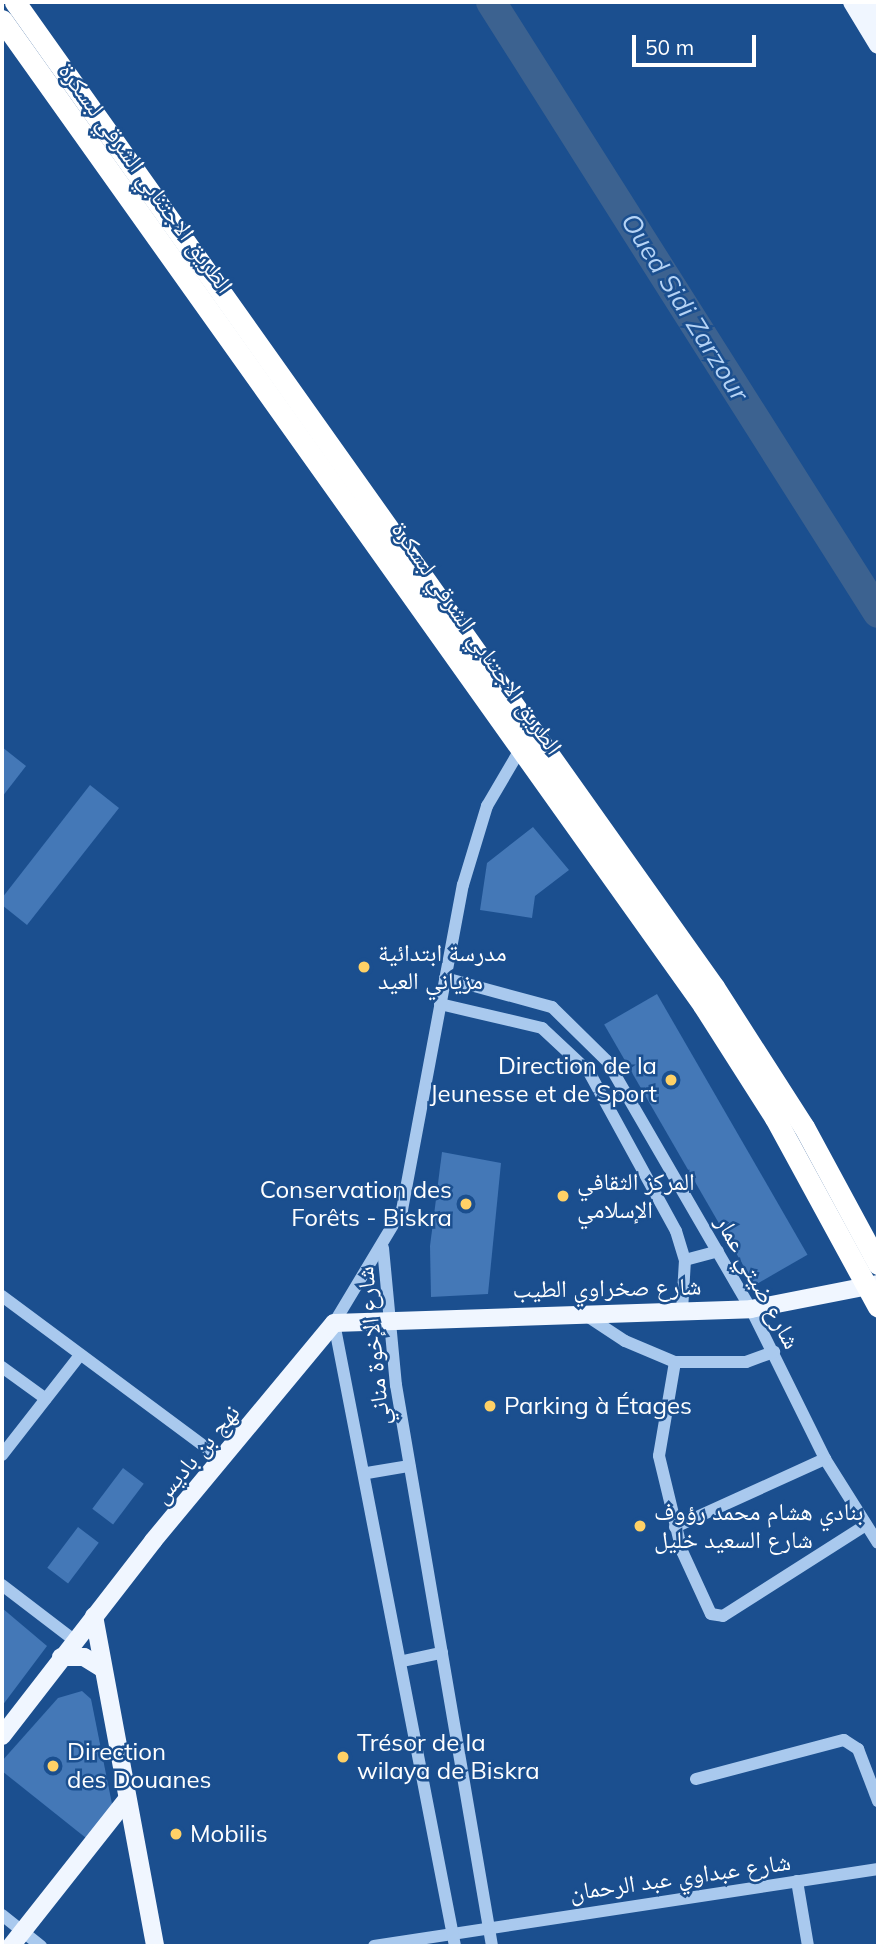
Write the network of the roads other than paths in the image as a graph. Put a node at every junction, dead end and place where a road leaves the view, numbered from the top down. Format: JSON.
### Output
{"nodes":[{"id":1,"x":15,"y":2,"type":"edge"},
{"id":2,"x":852,"y":2,"type":"edge"},
{"id":3,"x":870,"y":2,"type":"edge"},
{"id":4,"x":878,"y":16,"type":"edge"},
{"id":5,"x":2,"y":20,"type":"edge"},
{"id":6,"x":878,"y":45,"type":"edge"},
{"id":7,"x":521,"y":748,"type":"junction"},
{"id":8,"x":445,"y":978,"type":"junction"},
{"id":9,"x":440,"y":1004,"type":"junction"},
{"id":10,"x":607,"y":1061,"type":"junction"},
{"id":11,"x":589,"y":1072,"type":"junction"},
{"id":12,"x":383,"y":1248,"type":"junction"},
{"id":13,"x":718,"y":1251,"type":"junction"},
{"id":14,"x":685,"y":1260,"type":"junction"},
{"id":15,"x":878,"y":1264,"type":"edge"},
{"id":16,"x":873,"y":1286,"type":"edge"},
{"id":17,"x":3,"y":1300,"type":"edge"},
{"id":18,"x":878,"y":1307,"type":"edge"},
{"id":19,"x":751,"y":1309,"type":"junction"},
{"id":20,"x":681,"y":1310,"type":"junction"},
{"id":21,"x":581,"y":1312,"type":"junction"},
{"id":22,"x":390,"y":1317,"type":"junction"},
{"id":23,"x":334,"y":1323,"type":"junction"},
{"id":24,"x":774,"y":1352,"type":"junction"},
{"id":25,"x":80,"y":1355,"type":"junction"},
{"id":26,"x":675,"y":1362,"type":"junction"},
{"id":27,"x":2,"y":1367,"type":"edge"},
{"id":28,"x":46,"y":1399,"type":"junction"},
{"id":29,"x":2,"y":1455,"type":"edge"},
{"id":30,"x":825,"y":1459,"type":"junction"},
{"id":31,"x":223,"y":1460,"type":"junction"},
{"id":32,"x":409,"y":1466,"type":"junction"},
{"id":33,"x":367,"y":1474,"type":"junction"},
{"id":34,"x":866,"y":1525,"type":"junction"},
{"id":35,"x":676,"y":1527,"type":"junction"},
{"id":36,"x":878,"y":1543,"type":"edge"},
{"id":37,"x":2,"y":1585,"type":"edge"},
{"id":38,"x":94,"y":1616,"type":"junction"},
{"id":39,"x":74,"y":1640,"type":"junction"},
{"id":40,"x":442,"y":1653,"type":"junction"},
{"id":41,"x":61,"y":1657,"type":"junction"},
{"id":42,"x":403,"y":1661,"type":"junction"},
{"id":43,"x":103,"y":1669,"type":"junction"},
{"id":44,"x":2,"y":1736,"type":"edge"},
{"id":45,"x":695,"y":1779,"type":"dead end"},
{"id":46,"x":127,"y":1800,"type":"junction"},
{"id":47,"x":878,"y":1801,"type":"edge"},
{"id":48,"x":878,"y":1869,"type":"edge"},
{"id":49,"x":797,"y":1881,"type":"junction"},
{"id":50,"x":2,"y":1915,"type":"edge"},
{"id":51,"x":488,"y":1927,"type":"junction"},
{"id":52,"x":452,"y":1932,"type":"junction"},
{"id":53,"x":17,"y":1939,"type":"edge"},
{"id":54,"x":41,"y":1946,"type":"edge"},
{"id":55,"x":155,"y":1946,"type":"edge"},
{"id":56,"x":374,"y":1946,"type":"edge"},
{"id":57,"x":455,"y":1946,"type":"edge"},
{"id":58,"x":492,"y":1946,"type":"edge"},
{"id":59,"x":808,"y":1946,"type":"edge"}],
"edges":[{"from":1,"to":15,"type":"highway","name":"الطريق الاجتنابي الشرقي لبسكرة"},
{"from":2,"to":6,"type":"main road"},
{"from":3,"to":4,"type":"main road"},
{"from":5,"to":7,"type":"highway","name":"الطريق الاجتنابي الشرقي لبسكرة"},
{"from":7,"to":8,"type":"street"},
{"from":7,"to":16,"type":"highway","name":"الطريق الاجتنابي الشرقي لبسكرة"},
{"from":8,"to":9,"type":"street"},
{"from":8,"to":10,"type":"street","name":"شارع ضيتي عمار"},
{"from":9,"to":11,"type":"street"},
{"from":9,"to":12,"type":"street"},
{"from":10,"to":11,"type":"street"},
{"from":10,"to":13,"type":"street","name":"شارع ضيتي عمار"},
{"from":11,"to":14,"type":"street"},
{"from":12,"to":22,"type":"street","name":"شارع الإخوة مناني"},
{"from":12,"to":23,"type":"street","name":"شارع الإخوة مناني"},
{"from":13,"to":14,"type":"street"},
{"from":13,"to":19,"type":"street","name":"شارع ضيتي عمار"},
{"from":14,"to":20,"type":"street"},
{"from":16,"to":18,"type":"highway","name":"الطريق الاجتنابي الشرقي لبسكرة"},
{"from":16,"to":19,"type":"main road","name":"شارع صخراوي الطيب"},
{"from":17,"to":25,"type":"street"},
{"from":19,"to":20,"type":"main road","name":"شارع صخراوي الطيب"},
{"from":19,"to":24,"type":"street","name":"شارع ضيتي عمار"},
{"from":20,"to":21,"type":"main road","name":"شارع صخراوي الطيب"},
{"from":21,"to":22,"type":"main road","name":"شارع صخراوي الطيب"},
{"from":21,"to":26,"type":"street"},
{"from":22,"to":23,"type":"main road","name":"شارع صخراوي الطيب"},
{"from":22,"to":32,"type":"street","name":"شارع الإخوة مناني"},
{"from":23,"to":31,"type":"main road","name":"نهج بن باديس"},
{"from":23,"to":33,"type":"street","name":"شارع الإخوة مناني"},
{"from":24,"to":26,"type":"street"},
{"from":24,"to":30,"type":"street","name":"شارع ضيتي عمار"},
{"from":25,"to":28,"type":"street"},
{"from":25,"to":31,"type":"street"},
{"from":26,"to":35,"type":"street"},
{"from":27,"to":28,"type":"street"},
{"from":28,"to":29,"type":"street"},
{"from":30,"to":34,"type":"street","name":"شارع ضيتي عمار"},
{"from":30,"to":35,"type":"street"},
{"from":31,"to":38,"type":"main road","name":"نهج بن باديس"},
{"from":32,"to":33,"type":"street"},
{"from":32,"to":40,"type":"street","name":"شارع الإخوة مناني"},
{"from":33,"to":42,"type":"street","name":"شارع الإخوة مناني"},
{"from":34,"to":35,"type":"street"},
{"from":34,"to":36,"type":"street","name":"شارع ضيتي عمار"},
{"from":37,"to":39,"type":"street"},
{"from":38,"to":39,"type":"main road","name":"نهج بن باديس"},
{"from":38,"to":43,"type":"main road"},
{"from":39,"to":41,"type":"main road","name":"نهج بن باديس"},
{"from":40,"to":42,"type":"street"},
{"from":40,"to":51,"type":"street","name":"شارع الإخوة مناني"},
{"from":41,"to":43,"type":"main road"},
{"from":41,"to":44,"type":"main road","name":"نهج بن باديس"},
{"from":42,"to":52,"type":"street","name":"شارع الإخوة مناني"},
{"from":43,"to":46,"type":"main road"},
{"from":45,"to":47,"type":"street"},
{"from":46,"to":53,"type":"main road"},
{"from":46,"to":55,"type":"main road"},
{"from":48,"to":49,"type":"street","name":"شارع عبداوي عبد الرحمان"},
{"from":49,"to":51,"type":"street","name":"شارع عبداوي عبد الرحمان"},
{"from":49,"to":59,"type":"street"},
{"from":50,"to":53,"type":"street"},
{"from":51,"to":52,"type":"street","name":"شارع عبداوي عبد الرحمان"},
{"from":51,"to":58,"type":"street","name":"شارع الإخوة مناني"},
{"from":52,"to":56,"type":"street","name":"شارع عبداوي عبد الرحمان"},
{"from":52,"to":57,"type":"street","name":"شارع الإخوة مناني"},
{"from":53,"to":54,"type":"street"}]}
